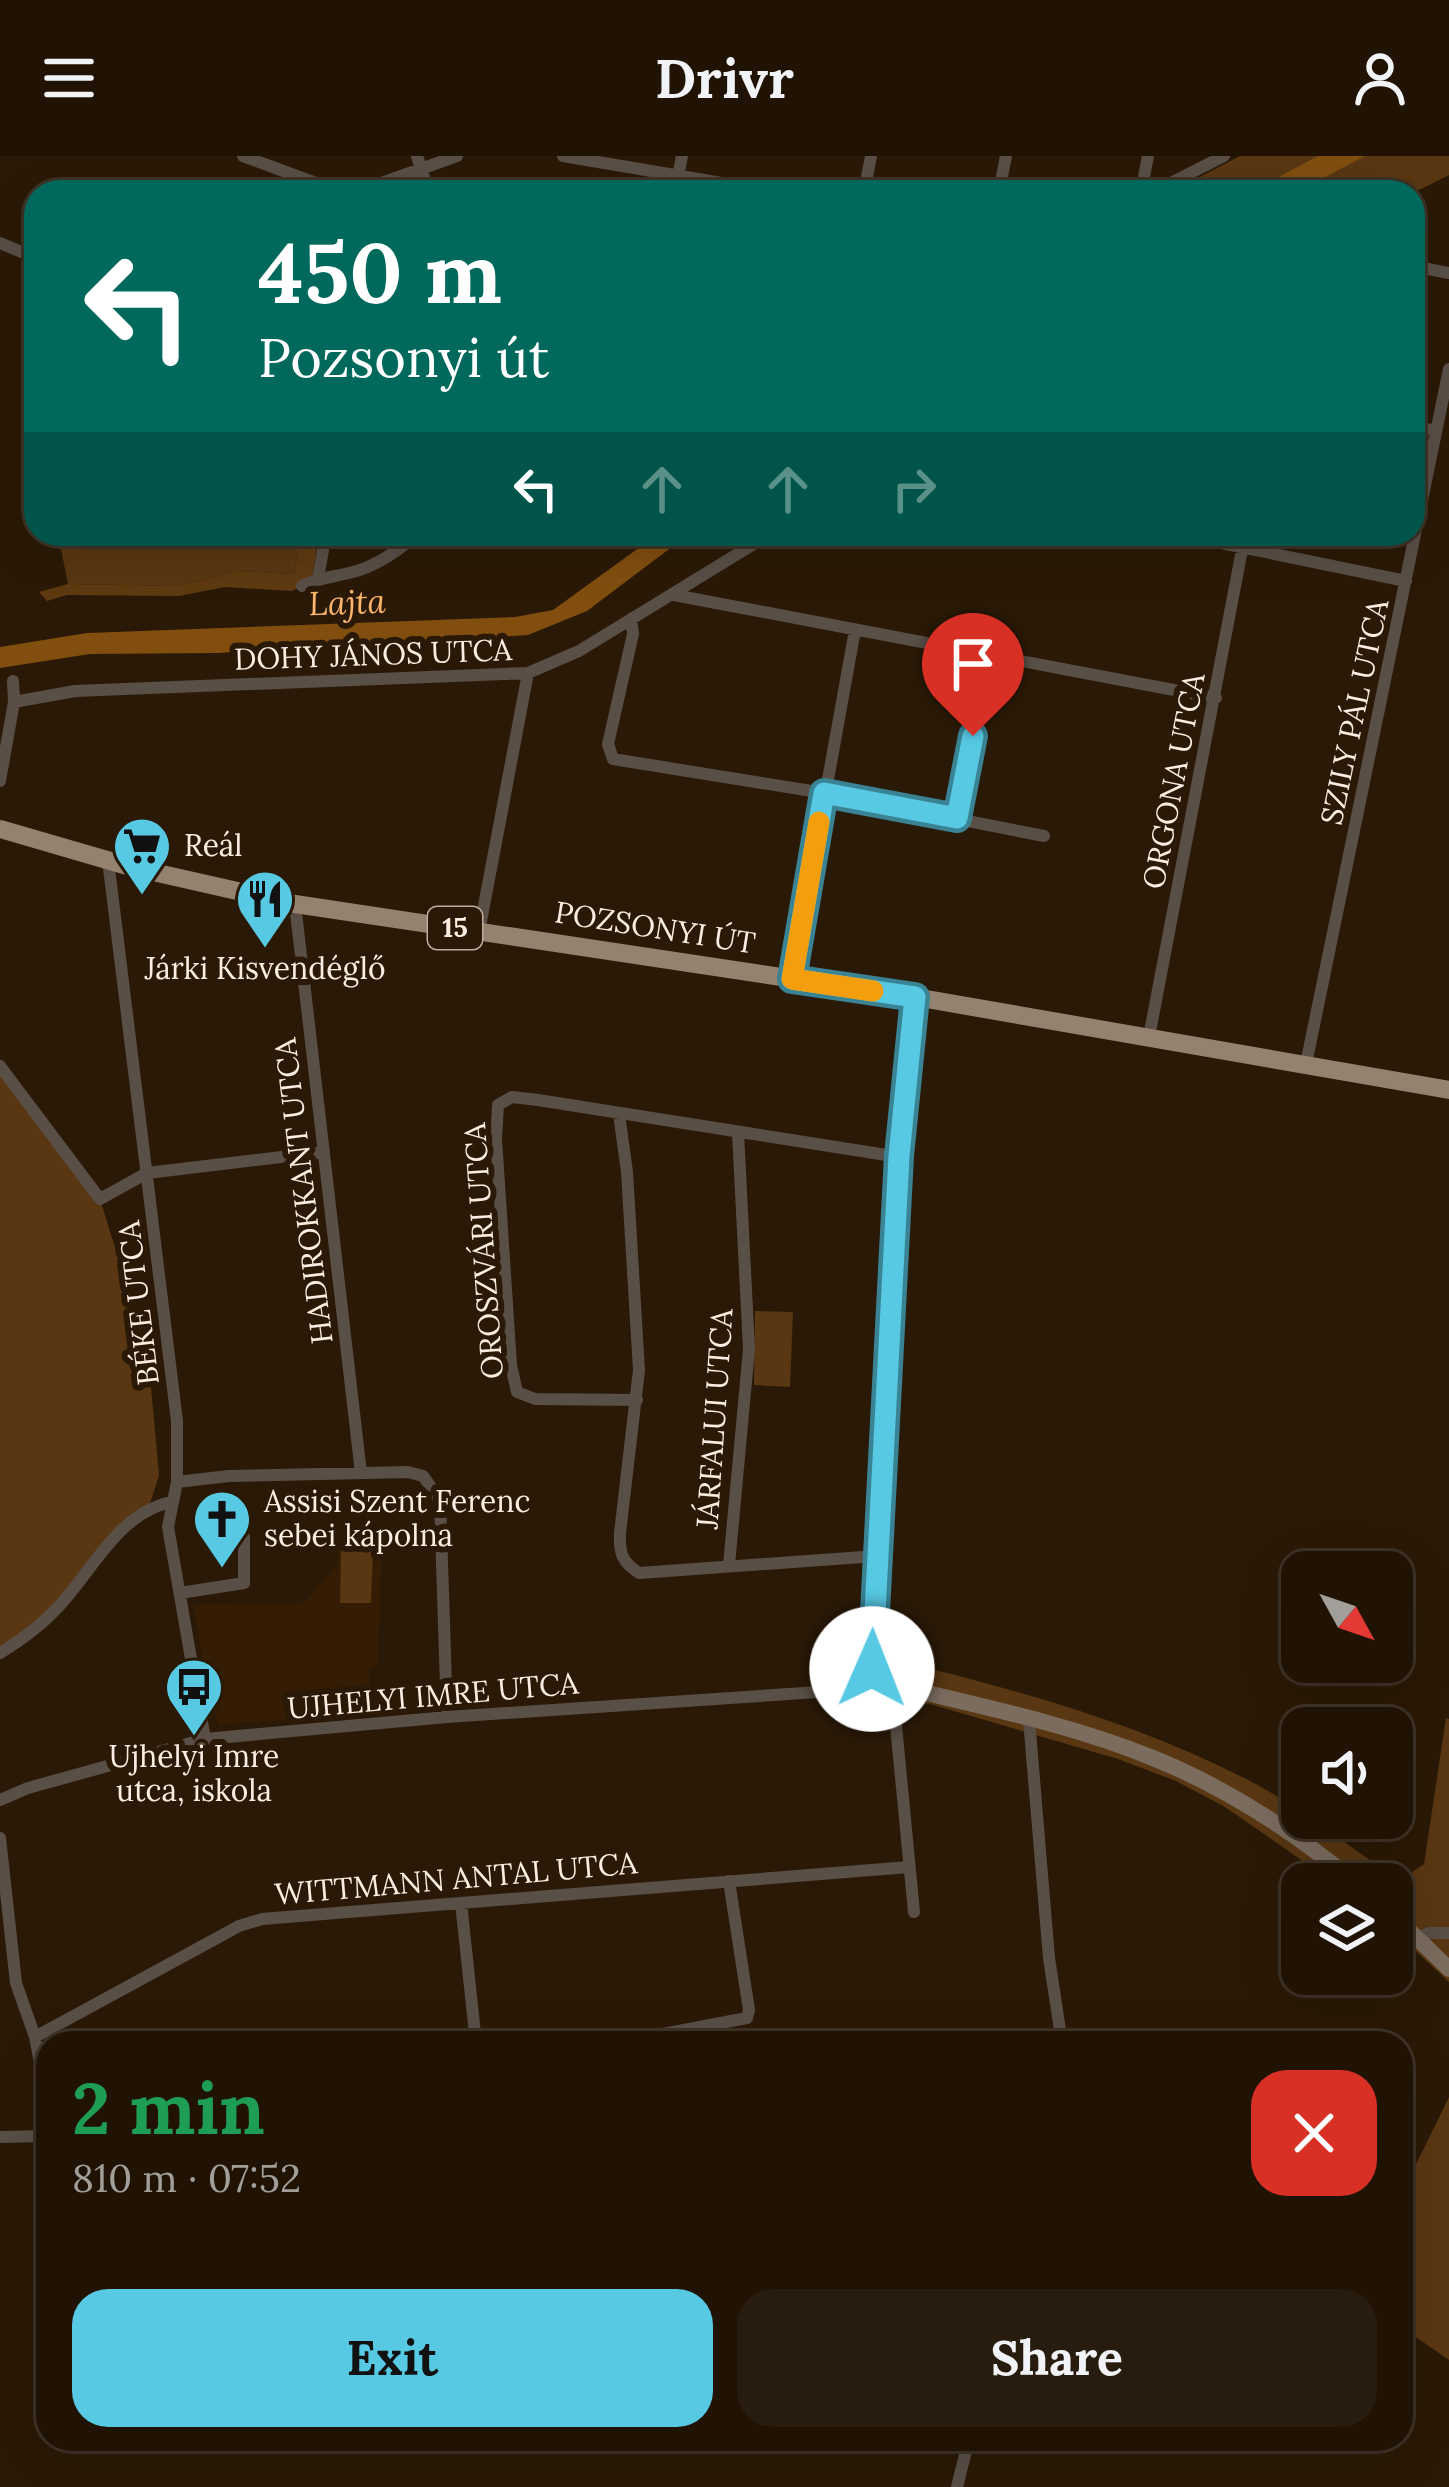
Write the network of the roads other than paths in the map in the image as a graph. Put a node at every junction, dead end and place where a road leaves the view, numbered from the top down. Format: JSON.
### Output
{"nodes":[{"id":1,"x":243,"y":156,"type":"edge"},
{"id":2,"x":457,"y":156,"type":"edge"},
{"id":3,"x":563,"y":156,"type":"edge"},
{"id":4,"x":682,"y":156,"type":"edge"},
{"id":5,"x":1224,"y":156,"type":"edge"},
{"id":6,"x":419,"y":162,"type":"edge"},
{"id":7,"x":679,"y":175,"type":"junction"},
{"id":8,"x":308,"y":180,"type":"edge"},
{"id":9,"x":381,"y":180,"type":"edge"},
{"id":10,"x":678,"y":180,"type":"edge"},
{"id":11,"x":707,"y":180,"type":"edge"},
{"id":12,"x":1177,"y":180,"type":"edge"},
{"id":13,"x":1449,"y":369,"type":"edge"},
{"id":14,"x":1425,"y":429,"type":"edge"},
{"id":15,"x":1436,"y":431,"type":"junction"},
{"id":16,"x":1425,"y":486,"type":"edge"},
{"id":17,"x":324,"y":546,"type":"edge"},
{"id":18,"x":403,"y":546,"type":"edge"},
{"id":19,"x":751,"y":546,"type":"edge"},
{"id":20,"x":1242,"y":546,"type":"edge"},
{"id":21,"x":1267,"y":546,"type":"edge"},
{"id":22,"x":1413,"y":546,"type":"edge"},
{"id":23,"x":318,"y":578,"type":"junction"},
{"id":24,"x":1406,"y":580,"type":"junction"},
{"id":25,"x":302,"y":586,"type":"dead end"},
{"id":26,"x":674,"y":595,"type":"junction"},
{"id":27,"x":632,"y":619,"type":"junction"},
{"id":28,"x":855,"y":630,"type":"junction"},
{"id":29,"x":989,"y":655,"type":"junction"},
{"id":30,"x":528,"y":673,"type":"junction"},
{"id":31,"x":13,"y":682,"type":"dead end"},
{"id":32,"x":1216,"y":698,"type":"junction"},
{"id":33,"x":14,"y":702,"type":"junction"},
{"id":34,"x":0,"y":781,"type":"edge"},
{"id":35,"x":824,"y":793,"type":"junction"},
{"id":36,"x":957,"y":818,"type":"junction"},
{"id":37,"x":0,"y":829,"type":"edge"},
{"id":38,"x":1044,"y":836,"type":"dead end"},
{"id":39,"x":108,"y":860,"type":"junction"},
{"id":40,"x":295,"y":904,"type":"junction"},
{"id":41,"x":479,"y":932,"type":"junction"},
{"id":42,"x":792,"y":979,"type":"junction"},
{"id":43,"x":915,"y":997,"type":"junction"},
{"id":44,"x":1149,"y":1037,"type":"junction"},
{"id":45,"x":1306,"y":1064,"type":"junction"},
{"id":46,"x":0,"y":1066,"type":"edge"},
{"id":47,"x":1449,"y":1090,"type":"edge"},
{"id":48,"x":619,"y":1114,"type":"junction"},
{"id":49,"x":738,"y":1133,"type":"junction"},
{"id":50,"x":324,"y":1152,"type":"junction"},
{"id":51,"x":899,"y":1156,"type":"junction"},
{"id":52,"x":147,"y":1173,"type":"junction"},
{"id":53,"x":637,"y":1400,"type":"junction"},
{"id":54,"x":361,"y":1473,"type":"junction"},
{"id":55,"x":177,"y":1482,"type":"junction"},
{"id":56,"x":171,"y":1502,"type":"junction"},
{"id":57,"x":244,"y":1537,"type":"dead end"},
{"id":58,"x":877,"y":1556,"type":"junction"},
{"id":59,"x":729,"y":1564,"type":"junction"},
{"id":60,"x":180,"y":1593,"type":"junction"},
{"id":61,"x":0,"y":1653,"type":"edge"},
{"id":62,"x":884,"y":1683,"type":"junction"},
{"id":63,"x":447,"y":1717,"type":"junction"},
{"id":64,"x":1029,"y":1720,"type":"junction"},
{"id":65,"x":205,"y":1738,"type":"junction"},
{"id":66,"x":0,"y":1800,"type":"edge"},
{"id":67,"x":0,"y":1838,"type":"edge"},
{"id":68,"x":1329,"y":1863,"type":"edge"},
{"id":69,"x":909,"y":1867,"type":"junction"},
{"id":70,"x":729,"y":1881,"type":"junction"},
{"id":71,"x":461,"y":1903,"type":"junction"},
{"id":72,"x":914,"y":1912,"type":"dead end"},
{"id":73,"x":1449,"y":1933,"type":"edge"},
{"id":74,"x":1413,"y":1934,"type":"edge"},
{"id":75,"x":1418,"y":1938,"type":"junction"},
{"id":76,"x":1449,"y":1969,"type":"edge"},
{"id":77,"x":45,"y":2031,"type":"edge"},
{"id":78,"x":475,"y":2031,"type":"edge"},
{"id":79,"x":678,"y":2031,"type":"edge"},
{"id":80,"x":1060,"y":2031,"type":"edge"},
{"id":81,"x":34,"y":2037,"type":"joint"},
{"id":82,"x":36,"y":2047,"type":"edge"},
{"id":83,"x":36,"y":2136,"type":"edge"},
{"id":84,"x":0,"y":2137,"type":"edge"},
{"id":85,"x":966,"y":2451,"type":"edge"},
{"id":86,"x":957,"y":2487,"type":"edge"}],
"edges":[{"from":1,"to":8,"type":"street"},
{"from":2,"to":6,"type":"street"},
{"from":3,"to":7,"type":"street"},
{"from":4,"to":7,"type":"street"},
{"from":5,"to":12,"type":"street"},
{"from":6,"to":9,"type":"street"},
{"from":7,"to":10,"type":"street"},
{"from":7,"to":11,"type":"street"},
{"from":13,"to":15,"type":"street","name":"SZILY PÁL UTCA"},
{"from":14,"to":15,"type":"street"},
{"from":15,"to":16,"type":"street","name":"SZILY PÁL UTCA"},
{"from":17,"to":23,"type":"street"},
{"from":18,"to":23,"type":"street"},
{"from":19,"to":26,"type":"street","name":"DOHY JÁNOS UTCA"},
{"from":20,"to":32,"type":"street","name":"ORGONA UTCA"},
{"from":21,"to":24,"type":"street"},
{"from":22,"to":24,"type":"street","name":"SZILY PÁL UTCA"},
{"from":23,"to":25,"type":"street"},
{"from":24,"to":45,"type":"street","name":"SZILY PÁL UTCA"},
{"from":26,"to":27,"type":"street","name":"DOHY JÁNOS UTCA"},
{"from":26,"to":28,"type":"street"},
{"from":27,"to":30,"type":"street","name":"DOHY JÁNOS UTCA"},
{"from":27,"to":35,"type":"street"},
{"from":28,"to":29,"type":"street"},
{"from":28,"to":35,"type":"street"},
{"from":29,"to":32,"type":"street"},
{"from":29,"to":36,"type":"street"},
{"from":30,"to":33,"type":"street","name":"DOHY JÁNOS UTCA"},
{"from":30,"to":41,"type":"street"},
{"from":31,"to":33,"type":"street"},
{"from":32,"to":44,"type":"street","name":"ORGONA UTCA"},
{"from":33,"to":34,"type":"street"},
{"from":35,"to":36,"type":"street"},
{"from":35,"to":42,"type":"street"},
{"from":36,"to":38,"type":"street"},
{"from":37,"to":39,"type":"main road","name":"POZSONYI ÚT","number":"15"},
{"from":39,"to":40,"type":"main road","name":"POZSONYI ÚT","number":"15"},
{"from":39,"to":52,"type":"street","name":"BÉKE UTCA"},
{"from":40,"to":41,"type":"main road","name":"POZSONYI ÚT","number":"15"},
{"from":40,"to":50,"type":"street","name":"HADIROKKANT UTCA"},
{"from":41,"to":42,"type":"main road","name":"POZSONYI ÚT","number":"15"},
{"from":42,"to":43,"type":"main road","name":"POZSONYI ÚT","number":"15"},
{"from":43,"to":44,"type":"main road","name":"POZSONYI ÚT","number":"15"},
{"from":43,"to":51,"type":"main road"},
{"from":44,"to":45,"type":"main road","name":"POZSONYI ÚT","number":"15"},
{"from":45,"to":47,"type":"main road","number":"15"},
{"from":46,"to":52,"type":"street"},
{"from":48,"to":49,"type":"street","name":"OROSZVÁRI UTCA"},
{"from":48,"to":53,"type":"street"},
{"from":48,"to":53,"type":"street","name":"OROSZVÁRI UTCA"},
{"from":49,"to":51,"type":"street","name":"OROSZVÁRI UTCA"},
{"from":49,"to":59,"type":"street","name":"JÁRFALUI UTCA"},
{"from":50,"to":52,"type":"street"},
{"from":50,"to":54,"type":"street","name":"HADIROKKANT UTCA"},
{"from":51,"to":58,"type":"main road"},
{"from":52,"to":55,"type":"street","name":"BÉKE UTCA"},
{"from":53,"to":59,"type":"street"},
{"from":54,"to":55,"type":"street"},
{"from":54,"to":63,"type":"street"},
{"from":55,"to":56,"type":"street","name":"BÉKE UTCA"},
{"from":56,"to":60,"type":"street","name":"BÉKE UTCA"},
{"from":56,"to":61,"type":"street"},
{"from":57,"to":60,"type":"street"},
{"from":58,"to":59,"type":"street"},
{"from":58,"to":62,"type":"main road"},
{"from":60,"to":65,"type":"street","name":"BÉKE UTCA"},
{"from":62,"to":63,"type":"street","name":"UJHELYI IMRE UTCA"},
{"from":62,"to":64,"type":"main road"},
{"from":62,"to":69,"type":"street"},
{"from":63,"to":65,"type":"street","name":"UJHELYI IMRE UTCA"},
{"from":64,"to":68,"type":"main road"},
{"from":64,"to":80,"type":"street"},
{"from":65,"to":66,"type":"street","name":"UJHELYI IMRE UTCA"},
{"from":67,"to":81,"type":"street"},
{"from":69,"to":70,"type":"street","name":"WITTMANN ANTAL UTCA"},
{"from":69,"to":72,"type":"street"},
{"from":70,"to":71,"type":"street","name":"WITTMANN ANTAL UTCA"},
{"from":70,"to":79,"type":"street"},
{"from":71,"to":77,"type":"street","name":"WITTMANN ANTAL UTCA"},
{"from":71,"to":78,"type":"street"},
{"from":73,"to":75,"type":"street"},
{"from":74,"to":75,"type":"main road"},
{"from":75,"to":76,"type":"main road"},
{"from":81,"to":82,"type":"street"},
{"from":83,"to":84,"type":"street"},
{"from":85,"to":86,"type":"street"}]}
